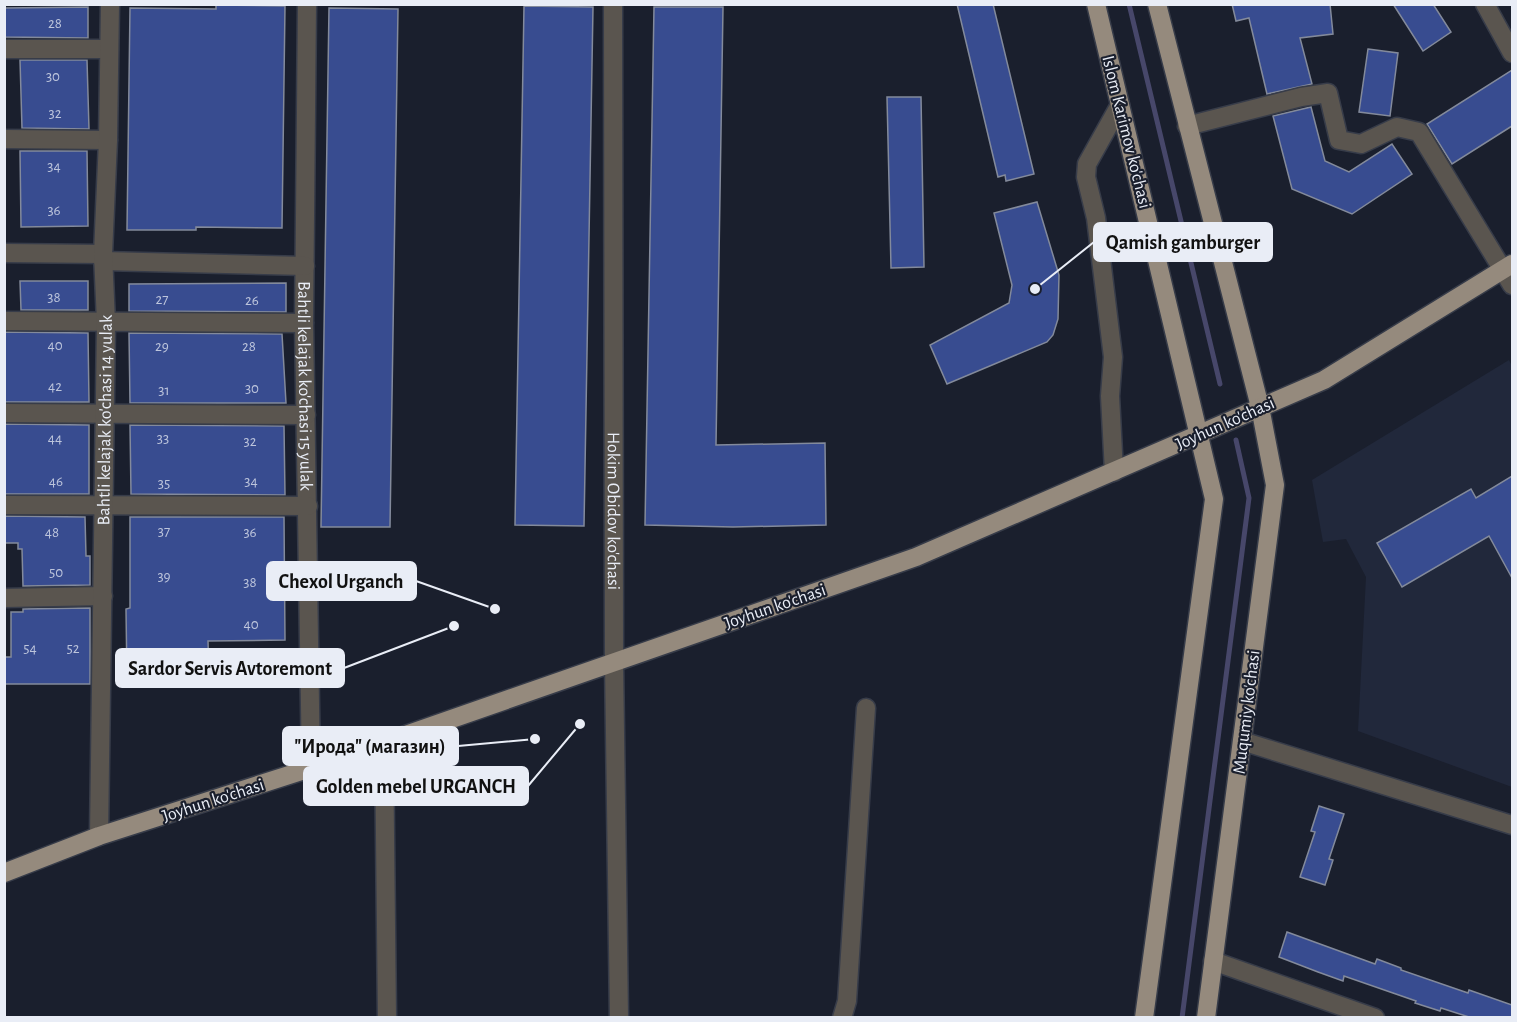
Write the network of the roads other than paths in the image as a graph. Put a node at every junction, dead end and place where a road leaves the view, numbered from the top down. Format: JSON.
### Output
{"nodes":[{"id":1,"x":110,"y":4,"type":"edge"},
{"id":2,"x":307,"y":4,"type":"edge"},
{"id":3,"x":613,"y":4,"type":"edge"},
{"id":4,"x":1096,"y":4,"type":"edge"},
{"id":5,"x":1157,"y":4,"type":"edge"},
{"id":6,"x":1485,"y":4,"type":"edge"},
{"id":7,"x":4,"y":49,"type":"edge"},
{"id":8,"x":109,"y":49,"type":"junction"},
{"id":9,"x":1512,"y":52,"type":"edge"},
{"id":10,"x":1120,"y":105,"type":"junction"},
{"id":11,"x":1187,"y":126,"type":"junction"},
{"id":12,"x":4,"y":140,"type":"edge"},
{"id":13,"x":108,"y":140,"type":"junction"},
{"id":14,"x":4,"y":253,"type":"edge"},
{"id":15,"x":103,"y":257,"type":"junction"},
{"id":16,"x":305,"y":266,"type":"junction"},
{"id":17,"x":1509,"y":273,"type":"edge"},
{"id":18,"x":4,"y":321,"type":"edge"},
{"id":19,"x":106,"y":322,"type":"junction"},
{"id":20,"x":304,"y":322,"type":"junction"},
{"id":21,"x":1260,"y":407,"type":"junction"},
{"id":22,"x":104,"y":412,"type":"junction"},
{"id":23,"x":4,"y":413,"type":"edge"},
{"id":24,"x":306,"y":415,"type":"junction"},
{"id":25,"x":1200,"y":435,"type":"junction"},
{"id":26,"x":1114,"y":472,"type":"junction"},
{"id":27,"x":4,"y":505,"type":"edge"},
{"id":28,"x":103,"y":506,"type":"junction"},
{"id":29,"x":308,"y":506,"type":"junction"},
{"id":30,"x":103,"y":596,"type":"junction"},
{"id":31,"x":4,"y":598,"type":"edge"},
{"id":32,"x":614,"y":662,"type":"junction"},
{"id":33,"x":866,"y":708,"type":"dead end"},
{"id":34,"x":1242,"y":741,"type":"junction"},
{"id":35,"x":384,"y":743,"type":"junction"},
{"id":36,"x":311,"y":768,"type":"junction"},
{"id":37,"x":1512,"y":825,"type":"edge"},
{"id":38,"x":99,"y":836,"type":"junction"},
{"id":39,"x":4,"y":873,"type":"edge"},
{"id":40,"x":1213,"y":961,"type":"junction"},
{"id":41,"x":387,"y":1017,"type":"edge"},
{"id":42,"x":620,"y":1017,"type":"edge"},
{"id":43,"x":842,"y":1017,"type":"edge"},
{"id":44,"x":1144,"y":1017,"type":"edge"},
{"id":45,"x":1206,"y":1017,"type":"edge"},
{"id":46,"x":1375,"y":1017,"type":"edge"}],
"edges":[{"from":1,"to":8,"type":"street","name":"Bahtli kelajak ko'chasi 14 yulak"},
{"from":2,"to":16,"type":"street","name":"Bahtli kelajak ko'chasi 15 yulak"},
{"from":3,"to":32,"type":"street","name":"Hokim Obidov ko'chasi"},
{"from":4,"to":10,"type":"main road","name":"Islom Karimov ko'chasi"},
{"from":5,"to":11,"type":"main road"},
{"from":6,"to":9,"type":"street"},
{"from":7,"to":8,"type":"street"},
{"from":8,"to":13,"type":"street","name":"Bahtli kelajak ko'chasi 14 yulak"},
{"from":10,"to":25,"type":"main road","name":"Islom Karimov ko'chasi"},
{"from":10,"to":26,"type":"street"},
{"from":11,"to":17,"type":"street"},
{"from":11,"to":21,"type":"main road"},
{"from":12,"to":13,"type":"street"},
{"from":13,"to":15,"type":"street","name":"Bahtli kelajak ko'chasi 14 yulak"},
{"from":14,"to":15,"type":"street"},
{"from":15,"to":16,"type":"street"},
{"from":15,"to":19,"type":"street","name":"Bahtli kelajak ko'chasi 14 yulak"},
{"from":16,"to":20,"type":"street","name":"Bahtli kelajak ko'chasi 15 yulak"},
{"from":17,"to":21,"type":"main road","name":"Joyhun ko'chasi"},
{"from":18,"to":19,"type":"street"},
{"from":19,"to":20,"type":"street"},
{"from":19,"to":22,"type":"street","name":"Bahtli kelajak ko'chasi 14 yulak"},
{"from":20,"to":24,"type":"street","name":"Bahtli kelajak ko'chasi 15 yulak"},
{"from":21,"to":25,"type":"main road","name":"Joyhun ko'chasi"},
{"from":21,"to":34,"type":"main road","name":"Muqumiy ko'chasi"},
{"from":22,"to":23,"type":"street"},
{"from":22,"to":24,"type":"street"},
{"from":22,"to":28,"type":"street","name":"Bahtli kelajak ko'chasi 14 yulak"},
{"from":24,"to":29,"type":"street","name":"Bahtli kelajak ko'chasi 15 yulak"},
{"from":25,"to":26,"type":"main road","name":"Joyhun ko'chasi"},
{"from":25,"to":44,"type":"main road"},
{"from":26,"to":32,"type":"main road","name":"Joyhun ko'chasi"},
{"from":27,"to":28,"type":"street"},
{"from":28,"to":29,"type":"street"},
{"from":28,"to":30,"type":"street","name":"Bahtli kelajak ko'chasi 14 yulak"},
{"from":29,"to":36,"type":"street","name":"Bahtli kelajak ko'chasi 15 yulak"},
{"from":30,"to":31,"type":"street"},
{"from":30,"to":38,"type":"street","name":"Bahtli kelajak ko'chasi 14 yulak"},
{"from":32,"to":35,"type":"main road","name":"Joyhun ko'chasi"},
{"from":32,"to":42,"type":"street","name":"Hokim Obidov ko'chasi"},
{"from":33,"to":43,"type":"street"},
{"from":34,"to":37,"type":"street"},
{"from":34,"to":40,"type":"main road","name":"Muqumiy ko'chasi"},
{"from":35,"to":36,"type":"main road","name":"Joyhun ko'chasi"},
{"from":35,"to":41,"type":"street"},
{"from":36,"to":38,"type":"main road","name":"Joyhun ko'chasi"},
{"from":38,"to":39,"type":"main road","name":"Joyhun ko'chasi"},
{"from":40,"to":45,"type":"main road","name":"Muqumiy ko'chasi"},
{"from":40,"to":46,"type":"street"}]}
